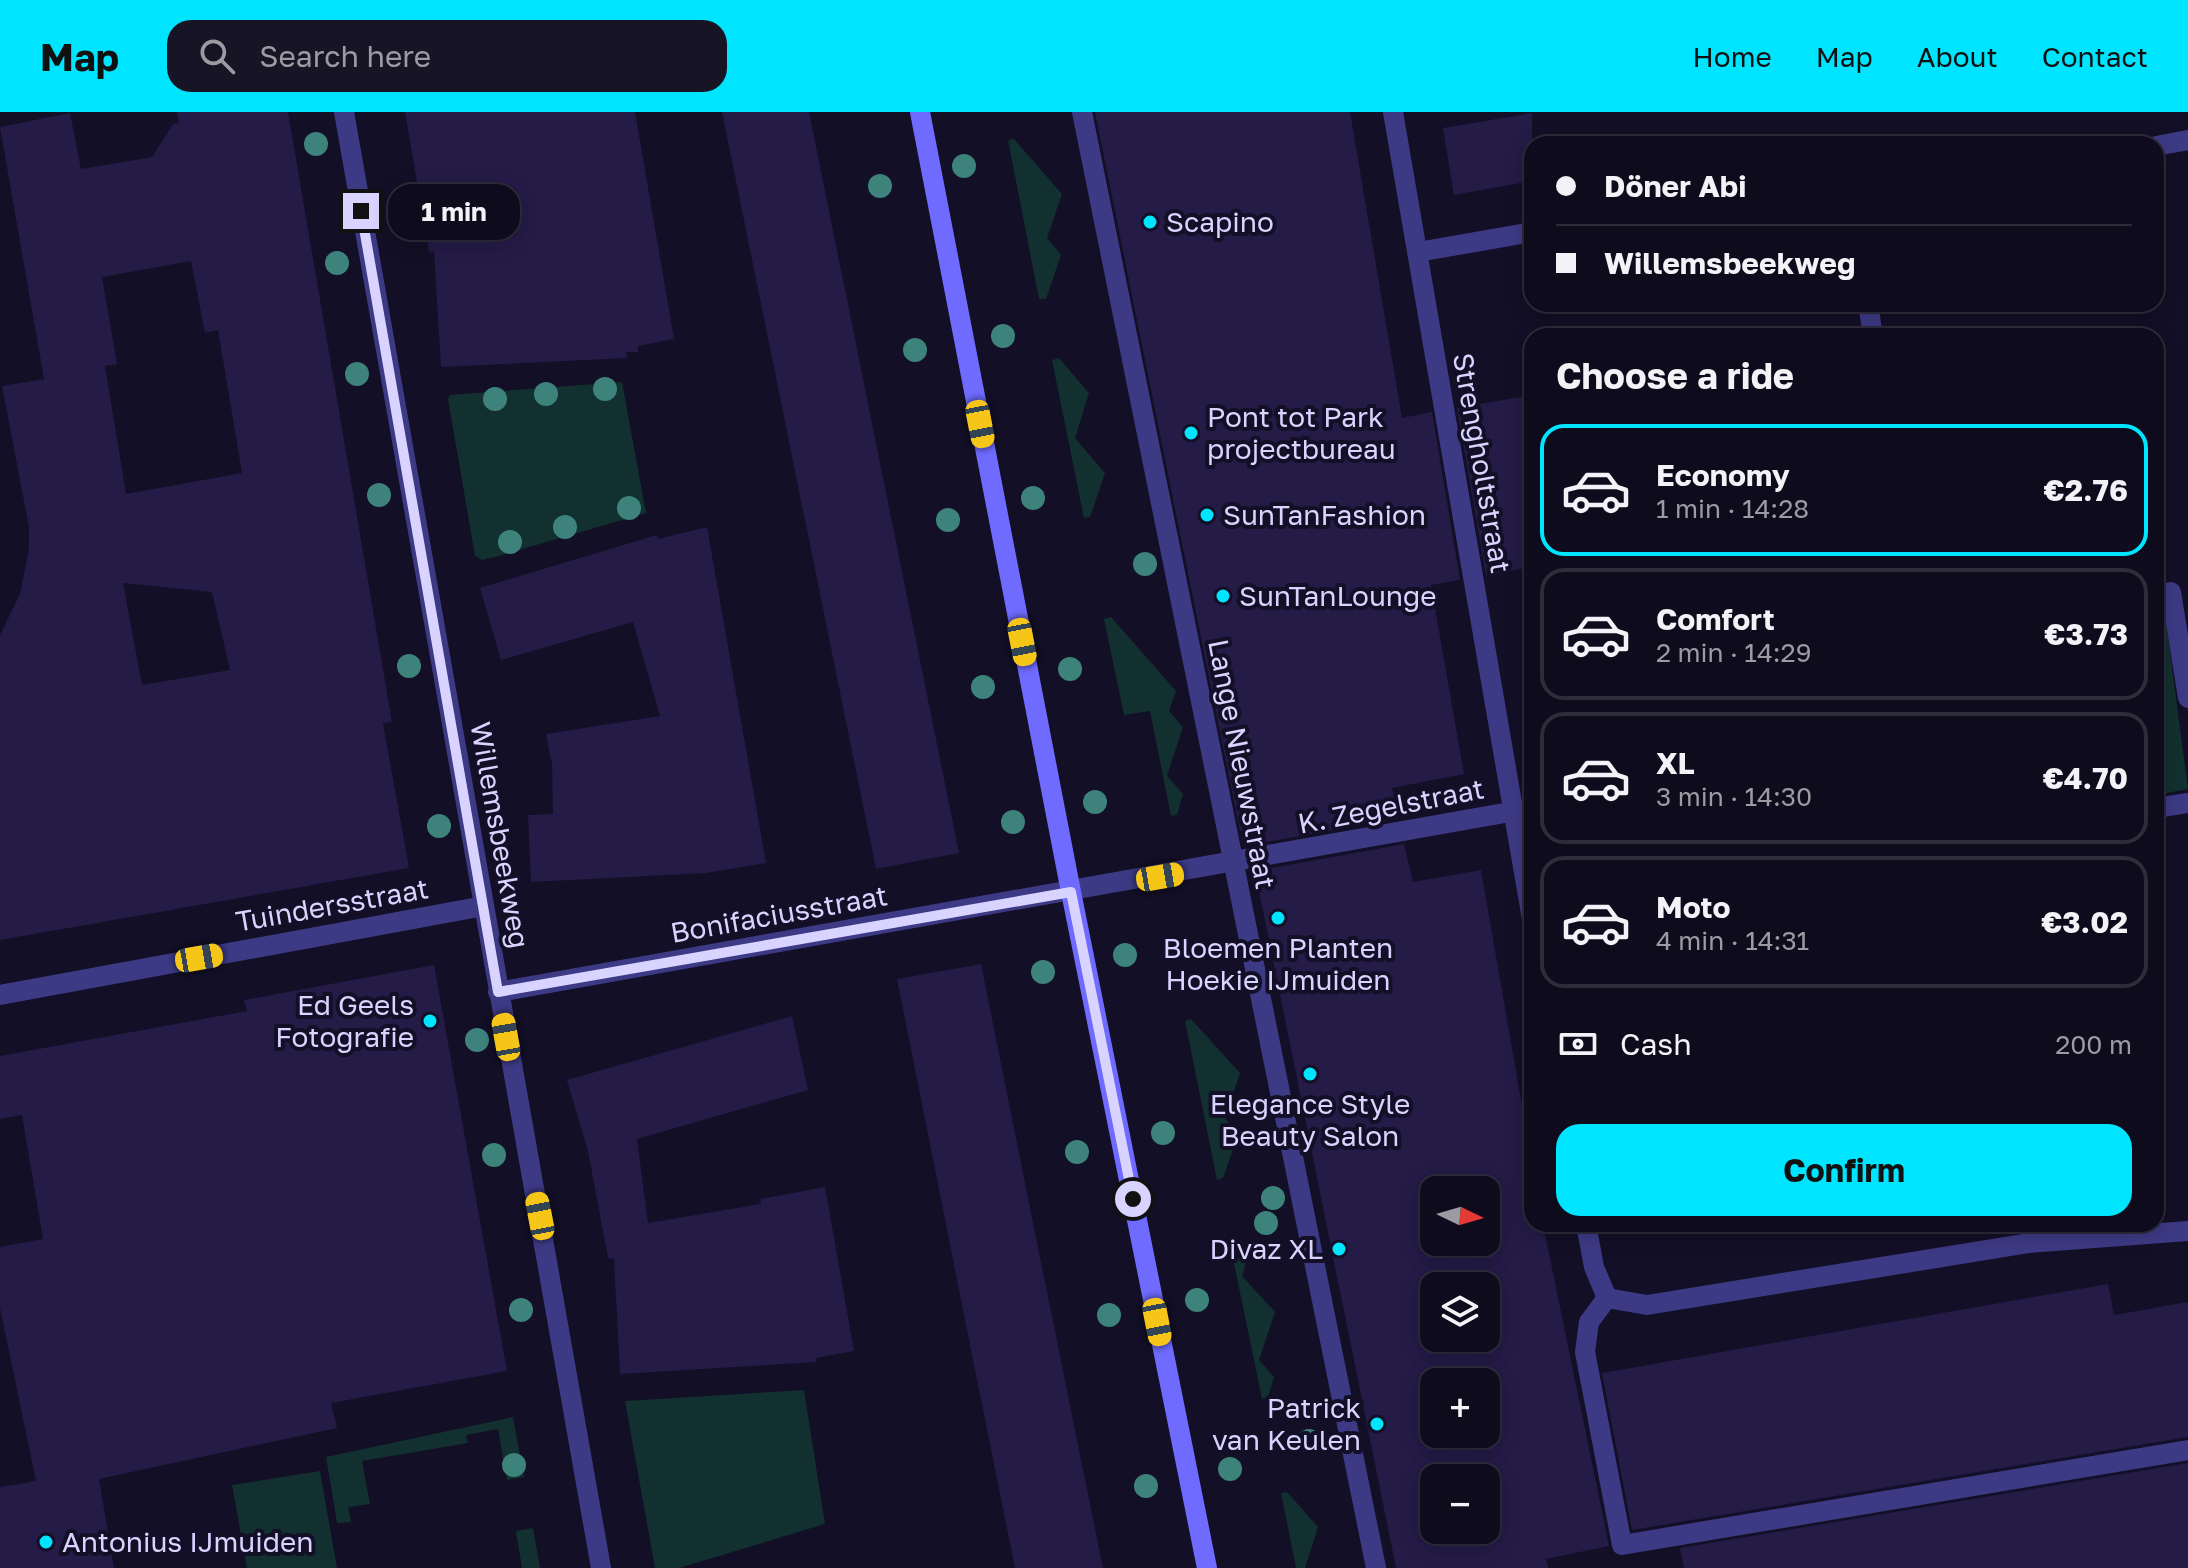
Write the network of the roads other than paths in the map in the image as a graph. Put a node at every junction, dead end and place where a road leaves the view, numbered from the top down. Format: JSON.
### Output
{"nodes":[{"id":1,"x":344,"y":112,"type":"edge"},
{"id":2,"x":920,"y":112,"type":"edge"},
{"id":3,"x":1082,"y":112,"type":"edge"},
{"id":4,"x":1393,"y":112,"type":"edge"},
{"id":5,"x":2188,"y":140,"type":"edge"},
{"id":6,"x":2164,"y":144,"type":"edge"},
{"id":7,"x":1524,"y":233,"type":"edge"},
{"id":8,"x":1418,"y":252,"type":"junction"},
{"id":9,"x":2164,"y":593,"type":"edge"},
{"id":10,"x":2188,"y":698,"type":"edge"},
{"id":11,"x":2188,"y":803,"type":"edge"},
{"id":12,"x":2164,"y":807,"type":"edge"},
{"id":13,"x":1522,"y":810,"type":"edge"},
{"id":14,"x":1524,"y":832,"type":"edge"},
{"id":15,"x":1233,"y":864,"type":"junction"},
{"id":16,"x":1071,"y":892,"type":"junction"},
{"id":17,"x":484,"y":906,"type":"junction"},
{"id":18,"x":498,"y":992,"type":"junction"},
{"id":19,"x":0,"y":995,"type":"edge"},
{"id":20,"x":2164,"y":1231,"type":"edge"},
{"id":21,"x":2188,"y":1231,"type":"edge"},
{"id":22,"x":1587,"y":1232,"type":"edge"},
{"id":23,"x":2134,"y":1232,"type":"edge"},
{"id":24,"x":2027,"y":1234,"type":"edge"},
{"id":25,"x":1607,"y":1298,"type":"junction"},
{"id":26,"x":2188,"y":1450,"type":"edge"},
{"id":27,"x":601,"y":1568,"type":"edge"},
{"id":28,"x":1207,"y":1568,"type":"edge"},
{"id":29,"x":1376,"y":1568,"type":"edge"}],
"edges":[{"from":1,"to":17,"type":"street","name":"Willemsbeekweg"},
{"from":2,"to":16,"type":"street"},
{"from":3,"to":15,"type":"street","name":"Lange Nieuwstraat"},
{"from":4,"to":8,"type":"street","name":"Strengholtstraat"},
{"from":5,"to":6,"type":"street"},
{"from":7,"to":8,"type":"street"},
{"from":8,"to":13,"type":"street","name":"Strengholtstraat"},
{"from":9,"to":10,"type":"street"},
{"from":11,"to":12,"type":"street"},
{"from":13,"to":14,"type":"street","name":"Strengholtstraat"},
{"from":13,"to":15,"type":"street","name":"K. Zegelstraat"},
{"from":15,"to":16,"type":"street","name":"K. Zegelstraat"},
{"from":15,"to":29,"type":"street","name":"Lange Nieuwstraat"},
{"from":16,"to":18,"type":"street","name":"Bonifaciusstraat"},
{"from":16,"to":28,"type":"street"},
{"from":17,"to":18,"type":"street","name":"Willemsbeekweg"},
{"from":17,"to":19,"type":"street","name":"Tuindersstraat"},
{"from":18,"to":27,"type":"street","name":"Willemsbeekweg"},
{"from":20,"to":21,"type":"street"},
{"from":22,"to":25,"type":"street"},
{"from":23,"to":24,"type":"street"},
{"from":24,"to":25,"type":"street"},
{"from":25,"to":26,"type":"street"}]}
